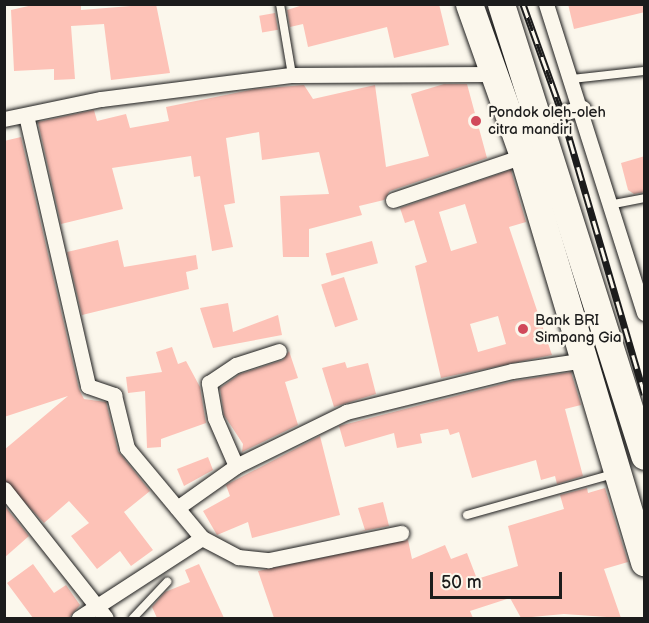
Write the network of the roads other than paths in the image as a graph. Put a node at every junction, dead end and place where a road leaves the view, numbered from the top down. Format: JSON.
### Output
{"nodes":[{"id":1,"x":280,"y":4,"type":"edge"},
{"id":2,"x":469,"y":4,"type":"edge"},
{"id":3,"x":501,"y":4,"type":"edge"},
{"id":4,"x":546,"y":4,"type":"edge"},
{"id":5,"x":645,"y":71,"type":"edge"},
{"id":6,"x":493,"y":74,"type":"junction"},
{"id":7,"x":292,"y":75,"type":"junction"},
{"id":8,"x":572,"y":79,"type":"junction"},
{"id":9,"x":583,"y":108,"type":"junction"},
{"id":10,"x":26,"y":115,"type":"junction"},
{"id":11,"x":541,"y":118,"type":"junction"},
{"id":12,"x":4,"y":119,"type":"edge"},
{"id":13,"x":523,"y":156,"type":"junction"},
{"id":14,"x":645,"y":198,"type":"edge"},
{"id":15,"x":393,"y":200,"type":"dead end"},
{"id":16,"x":614,"y":204,"type":"junction"},
{"id":17,"x":645,"y":313,"type":"edge"},
{"id":18,"x":279,"y":351,"type":"dead end"},
{"id":19,"x":586,"y":360,"type":"junction"},
{"id":20,"x":645,"y":456,"type":"edge"},
{"id":21,"x":236,"y":466,"type":"junction"},
{"id":22,"x":619,"y":472,"type":"junction"},
{"id":23,"x":4,"y":489,"type":"edge"},
{"id":24,"x":177,"y":508,"type":"junction"},
{"id":25,"x":467,"y":515,"type":"dead end"},
{"id":26,"x":401,"y":532,"type":"dead end"},
{"id":27,"x":202,"y":538,"type":"junction"},
{"id":28,"x":645,"y":562,"type":"edge"},
{"id":29,"x":167,"y":582,"type":"dead end"},
{"id":30,"x":102,"y":614,"type":"edge"},
{"id":31,"x":80,"y":618,"type":"edge"},
{"id":32,"x":133,"y":618,"type":"edge"}],
"edges":[{"from":1,"to":7,"type":"lane"},
{"from":2,"to":6,"type":"highway"},
{"from":3,"to":11,"type":"highway"},
{"from":4,"to":8,"type":"street"},
{"from":5,"to":8,"type":"lane"},
{"from":6,"to":7,"type":"street"},
{"from":6,"to":13,"type":"highway"},
{"from":7,"to":10,"type":"street"},
{"from":8,"to":9,"type":"street"},
{"from":9,"to":11,"type":"street"},
{"from":9,"to":16,"type":"street"},
{"from":10,"to":12,"type":"street"},
{"from":10,"to":24,"type":"street"},
{"from":11,"to":20,"type":"highway"},
{"from":13,"to":15,"type":"street"},
{"from":13,"to":19,"type":"highway"},
{"from":14,"to":16,"type":"lane"},
{"from":16,"to":17,"type":"street"},
{"from":18,"to":21,"type":"street"},
{"from":19,"to":21,"type":"street"},
{"from":19,"to":22,"type":"highway"},
{"from":21,"to":24,"type":"street"},
{"from":22,"to":25,"type":"lane"},
{"from":22,"to":28,"type":"highway"},
{"from":23,"to":30,"type":"street"},
{"from":24,"to":27,"type":"street"},
{"from":26,"to":27,"type":"street"},
{"from":27,"to":30,"type":"street"},
{"from":29,"to":32,"type":"lane"},
{"from":30,"to":31,"type":"street"}]}
